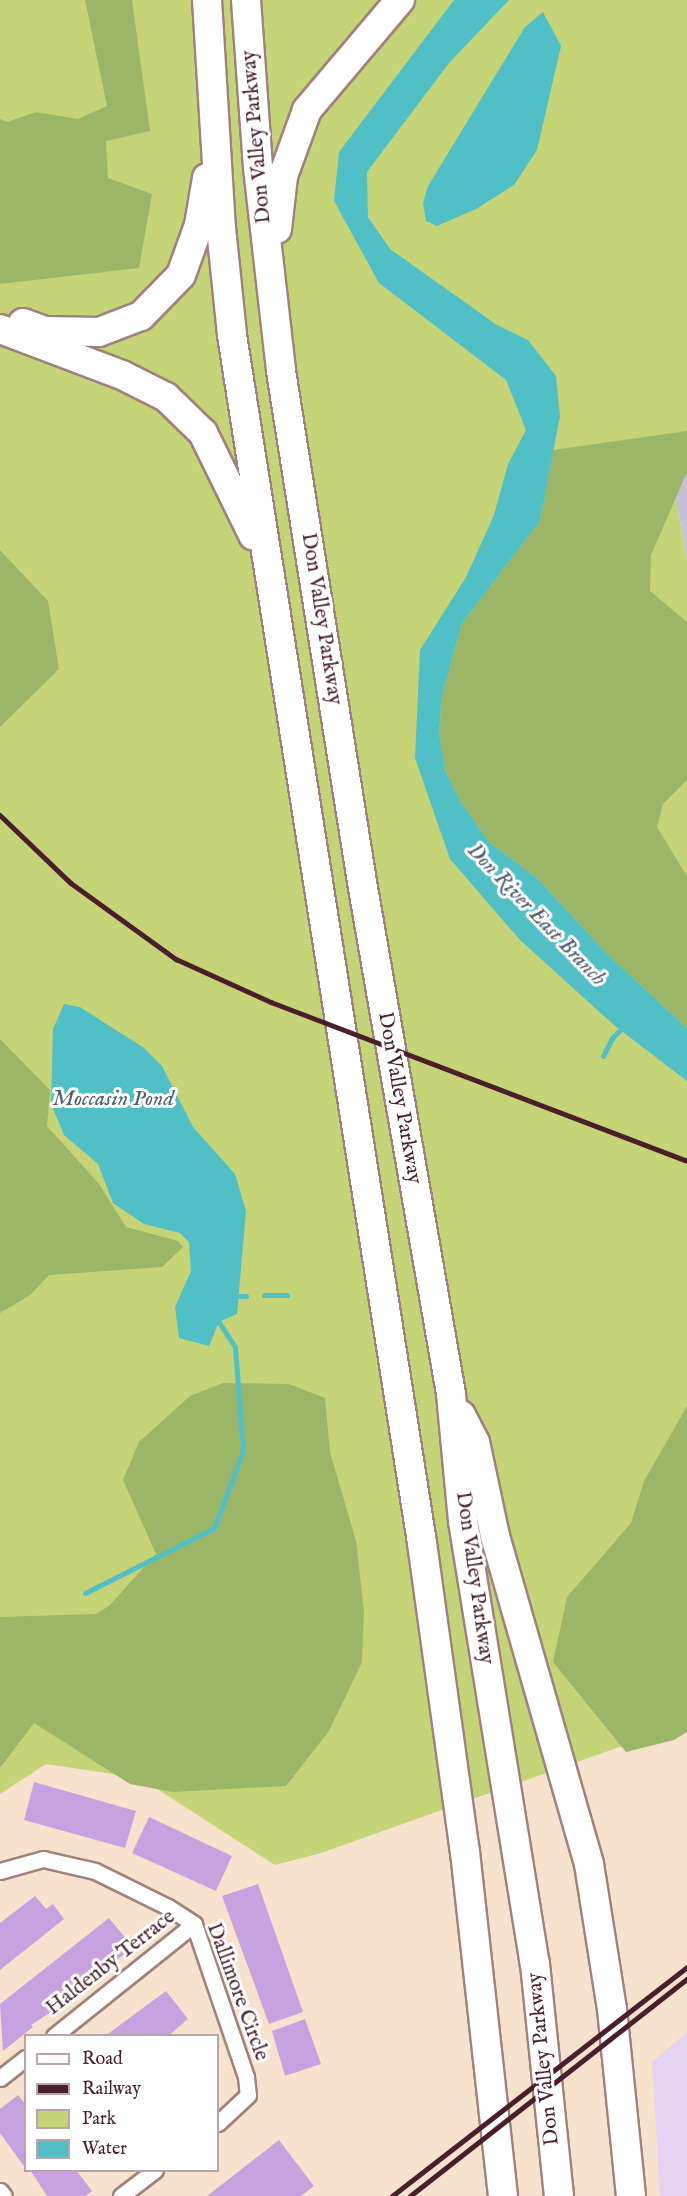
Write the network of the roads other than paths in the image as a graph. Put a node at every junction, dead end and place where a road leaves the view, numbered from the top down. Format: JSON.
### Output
{"nodes":[{"id":1,"x":207,"y":0,"type":"edge"},
{"id":2,"x":246,"y":0,"type":"edge"},
{"id":3,"x":400,"y":0,"type":"edge"},
{"id":4,"x":214,"y":137,"type":"junction"},
{"id":5,"x":272,"y":279,"type":"junction"},
{"id":6,"x":0,"y":313,"type":"edge"},
{"id":7,"x":0,"y":330,"type":"edge"},
{"id":8,"x":265,"y":558,"type":"junction"},
{"id":9,"x":451,"y":1394,"type":"junction"},
{"id":10,"x":0,"y":1871,"type":"edge"},
{"id":11,"x":194,"y":1924,"type":"junction"},
{"id":12,"x":56,"y":2034,"type":"edge"},
{"id":13,"x":24,"y":2060,"type":"edge"},
{"id":14,"x":0,"y":2078,"type":"edge"},
{"id":15,"x":219,"y":2122,"type":"edge"},
{"id":16,"x":152,"y":2172,"type":"edge"},
{"id":17,"x":0,"y":2191,"type":"edge"},
{"id":18,"x":3,"y":2196,"type":"edge"},
{"id":19,"x":121,"y":2196,"type":"edge"},
{"id":20,"x":503,"y":2196,"type":"edge"},
{"id":21,"x":559,"y":2196,"type":"edge"},
{"id":22,"x":631,"y":2196,"type":"edge"}],
"edges":[{"from":1,"to":4,"type":"highway","name":"Don Valley Parkway"},
{"from":2,"to":5,"type":"highway","name":"Don Valley Parkway"},
{"from":3,"to":5,"type":"highway"},
{"from":4,"to":6,"type":"highway"},
{"from":4,"to":8,"type":"highway","name":"Don Valley Parkway"},
{"from":5,"to":9,"type":"highway","name":"Don Valley Parkway"},
{"from":7,"to":8,"type":"highway"},
{"from":8,"to":20,"type":"highway","name":"Don Valley Parkway"},
{"from":9,"to":21,"type":"highway","name":"Don Valley Parkway"},
{"from":9,"to":22,"type":"highway"},
{"from":10,"to":11,"type":"street","name":"Dallimore Circle"},
{"from":11,"to":12,"type":"street","name":"Haldenby Terrace"},
{"from":11,"to":15,"type":"street","name":"Dallimore Circle"},
{"from":13,"to":14,"type":"street"},
{"from":16,"to":19,"type":"street"},
{"from":17,"to":18,"type":"street"}]}
